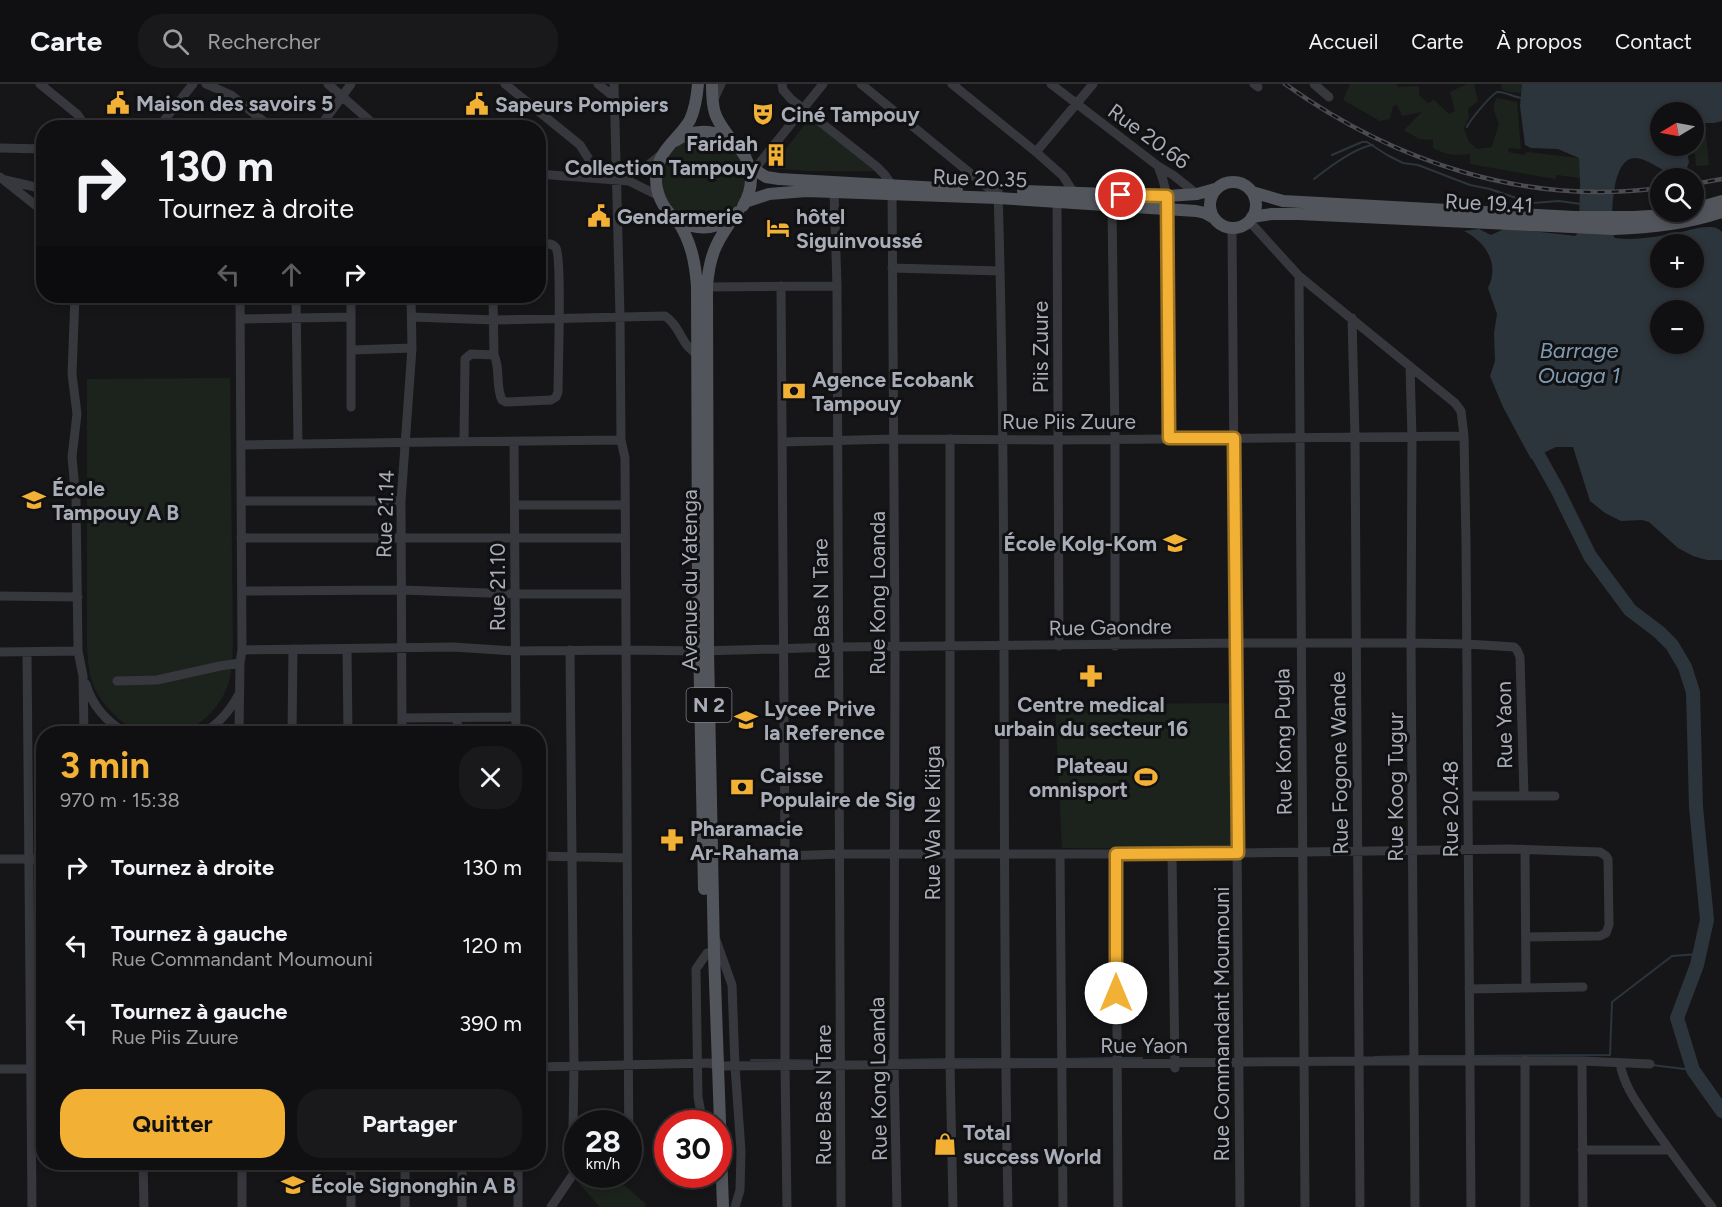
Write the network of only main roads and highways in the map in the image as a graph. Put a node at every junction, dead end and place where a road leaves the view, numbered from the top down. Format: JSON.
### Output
{"nodes":[{"id":1,"x":698,"y":84,"type":"edge"},
{"id":2,"x":712,"y":84,"type":"edge"},
{"id":3,"x":675,"y":141,"type":"junction"},
{"id":4,"x":735,"y":144,"type":"junction"},
{"id":5,"x":752,"y":168,"type":"junction"},
{"id":6,"x":1215,"y":189,"type":"junction"},
{"id":7,"x":892,"y":190,"type":"junction"},
{"id":8,"x":1252,"y":192,"type":"junction"},
{"id":9,"x":1057,"y":197,"type":"junction"},
{"id":10,"x":1722,"y":201,"type":"edge"},
{"id":11,"x":1167,"y":202,"type":"junction"},
{"id":12,"x":1704,"y":206,"type":"edge"},
{"id":13,"x":742,"y":207,"type":"junction"},
{"id":14,"x":1722,"y":212,"type":"edge"},
{"id":15,"x":1214,"y":218,"type":"junction"},
{"id":16,"x":1650,"y":218,"type":"edge"},
{"id":17,"x":1251,"y":219,"type":"junction"},
{"id":18,"x":677,"y":220,"type":"junction"},
{"id":19,"x":1575,"y":222,"type":"junction"},
{"id":20,"x":1615,"y":223,"type":"junction"},
{"id":21,"x":703,"y":394,"type":"junction"},
{"id":22,"x":704,"y":650,"type":"junction"},
{"id":23,"x":714,"y":1065,"type":"junction"},
{"id":24,"x":712,"y":1110,"type":"edge"},
{"id":25,"x":714,"y":1188,"type":"edge"},
{"id":26,"x":715,"y":1207,"type":"edge"},
{"id":27,"x":723,"y":1207,"type":"edge"}],
"edges":[{"from":1,"to":3,"type":"main road"},
{"from":2,"to":4,"type":"main road"},
{"from":3,"to":4,"type":"main road"},
{"from":3,"to":18,"type":"main road","number":"N 2"},
{"from":4,"to":5,"type":"main road"},
{"from":5,"to":7,"type":"main road","name":"Rue 20.35"},
{"from":5,"to":13,"type":"main road","number":"N 2"},
{"from":6,"to":8,"type":"main road"},
{"from":6,"to":11,"type":"main road","name":"Rue 20.35"},
{"from":6,"to":15,"type":"main road"},
{"from":7,"to":9,"type":"main road","name":"Rue 20.35"},
{"from":7,"to":13,"type":"main road","name":"Rue 20.35"},
{"from":8,"to":17,"type":"main road"},
{"from":8,"to":19,"type":"main road","name":"Rue 19.41"},
{"from":9,"to":11,"type":"main road","name":"Rue 20.35"},
{"from":9,"to":11,"type":"main road","name":"Rue 20.35"},
{"from":10,"to":12,"type":"main road"},
{"from":11,"to":15,"type":"main road","name":"Rue 20.35"},
{"from":13,"to":18,"type":"main road"},
{"from":13,"to":21,"type":"main road","name":"Avenue du Yatenga","number":"N 2"},
{"from":14,"to":20,"type":"main road","name":"Rue 19.41"},
{"from":15,"to":17,"type":"main road"},
{"from":16,"to":20,"type":"main road","name":"Rue 19.41"},
{"from":17,"to":19,"type":"main road","name":"Rue 19.41"},
{"from":18,"to":21,"type":"main road","name":"Avenue du Yatenga","number":"N 2"},
{"from":19,"to":20,"type":"main road","name":"Rue 19.41"},
{"from":21,"to":22,"type":"main road","name":"Avenue du Yatenga","number":"N 2"},
{"from":22,"to":23,"type":"main road","name":"Avenue du Yatenga","number":"N 2"},
{"from":22,"to":23,"type":"main road","name":"Avenue du Yatenga","number":"N 2"},
{"from":23,"to":24,"type":"main road","name":"Avenue du Yatenga","number":"N 2"},
{"from":23,"to":27,"type":"main road","name":"Avenue du Yatenga","number":"N 2"},
{"from":25,"to":26,"type":"main road"}]}
